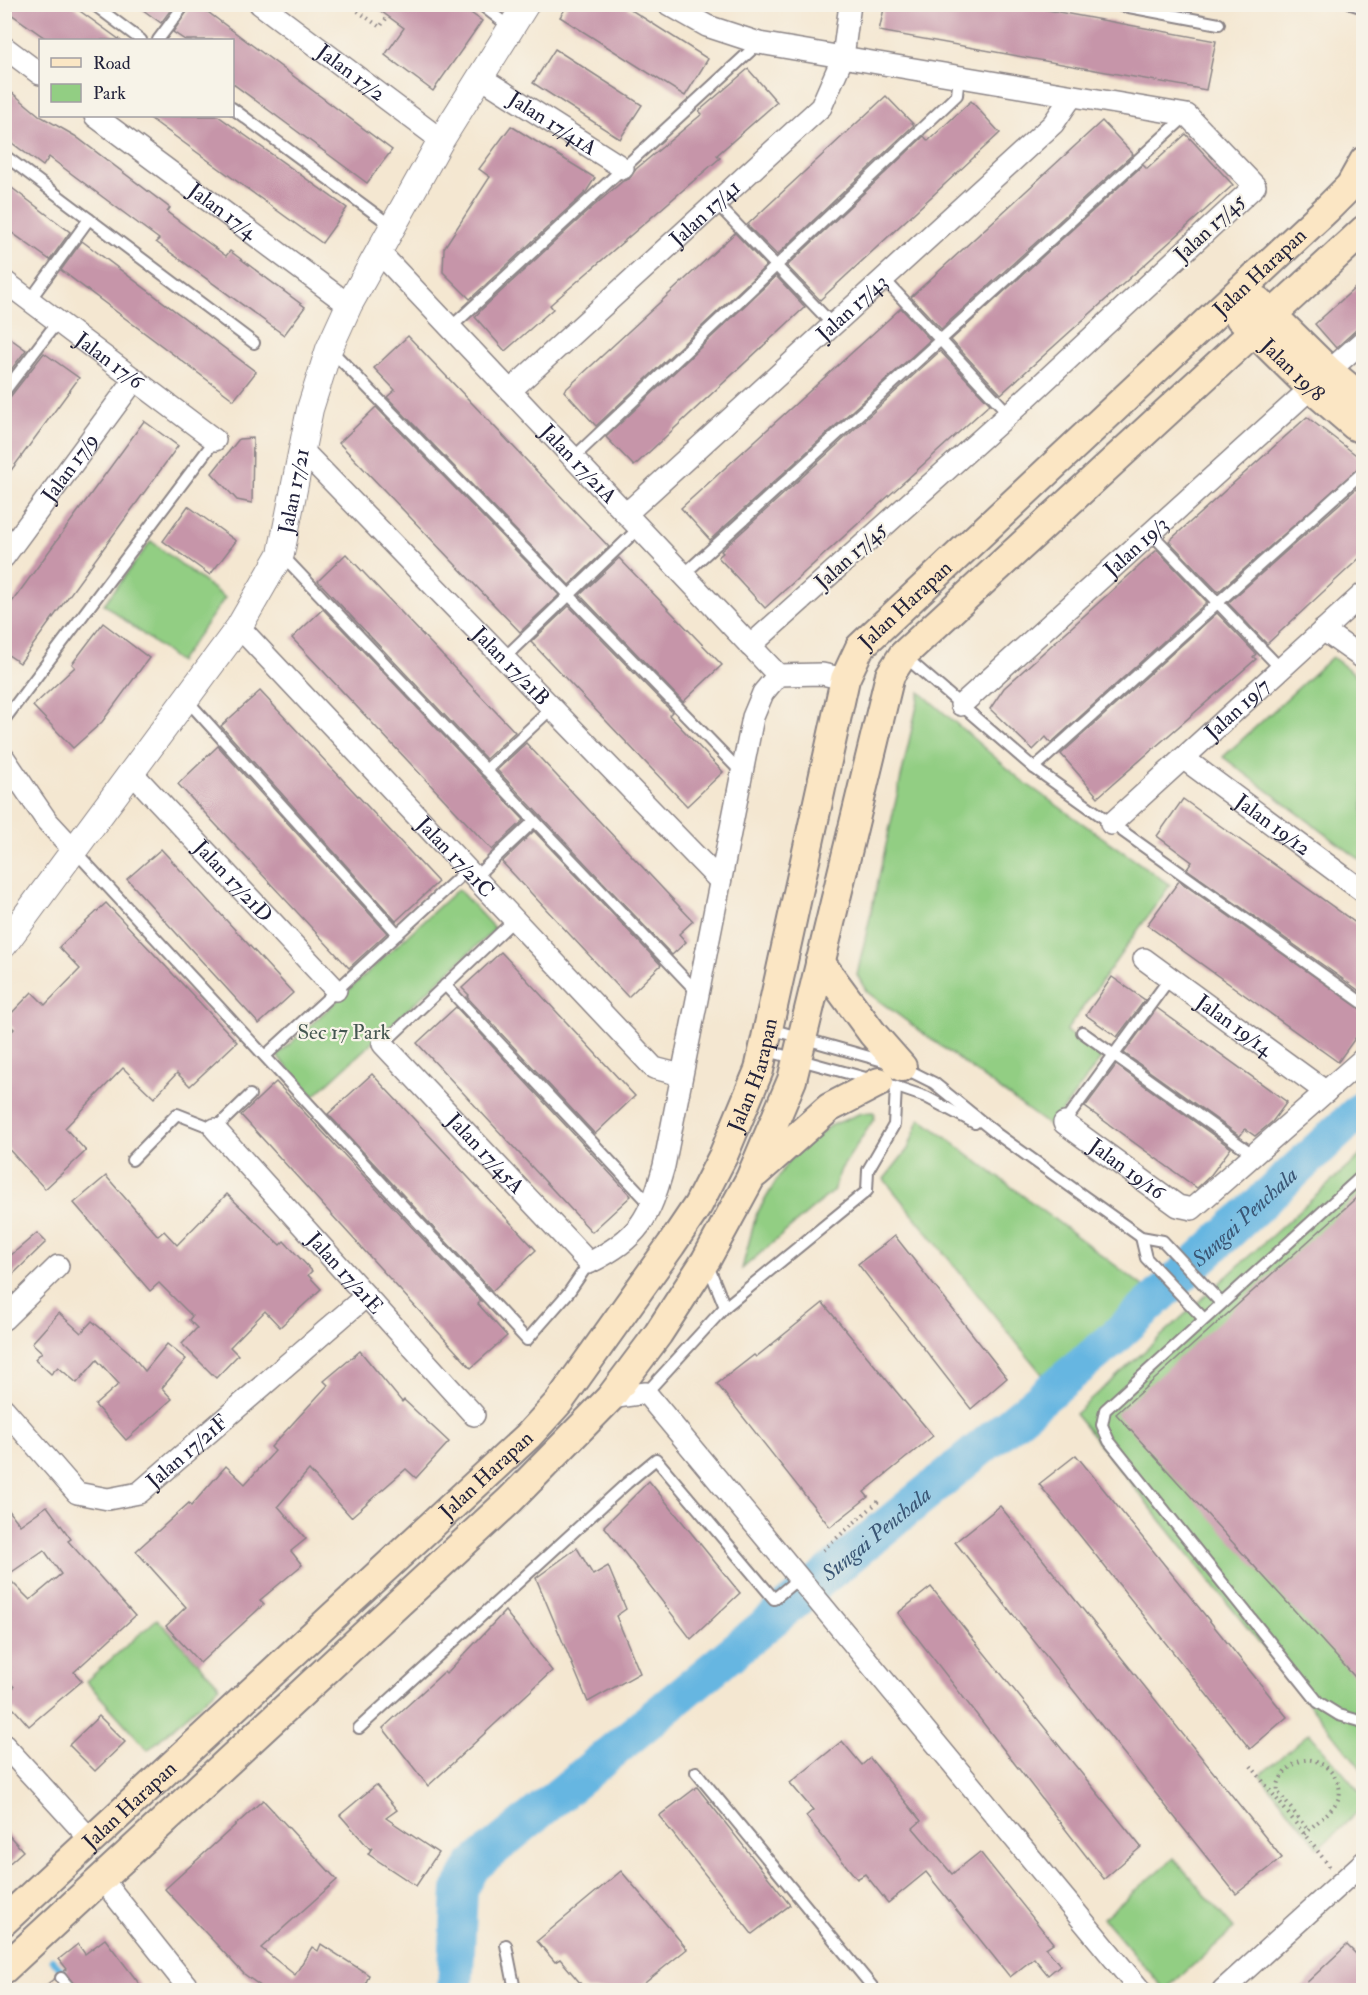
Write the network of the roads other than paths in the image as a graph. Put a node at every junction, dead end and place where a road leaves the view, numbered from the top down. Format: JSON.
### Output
{"nodes":[{"id":1,"x":93,"y":4,"type":"edge"},
{"id":2,"x":185,"y":4,"type":"edge"},
{"id":3,"x":260,"y":4,"type":"edge"},
{"id":4,"x":480,"y":4,"type":"edge"},
{"id":5,"x":526,"y":4,"type":"edge"},
{"id":6,"x":668,"y":4,"type":"edge"},
{"id":7,"x":850,"y":4,"type":"edge"},
{"id":8,"x":1113,"y":4,"type":"edge"},
{"id":9,"x":1351,"y":4,"type":"edge"},
{"id":10,"x":1364,"y":8,"type":"edge"},
{"id":11,"x":1220,"y":24,"type":"dead end"},
{"id":12,"x":511,"y":28,"type":"junction"},
{"id":13,"x":140,"y":39,"type":"edge"},
{"id":14,"x":159,"y":39,"type":"edge"},
{"id":15,"x":759,"y":43,"type":"junction"},
{"id":16,"x":4,"y":47,"type":"edge"},
{"id":17,"x":843,"y":57,"type":"junction"},
{"id":18,"x":39,"y":73,"type":"edge"},
{"id":19,"x":959,"y":76,"type":"junction"},
{"id":20,"x":480,"y":77,"type":"junction"},
{"id":21,"x":1072,"y":96,"type":"junction"},
{"id":22,"x":234,"y":109,"type":"edge"},
{"id":23,"x":1187,"y":115,"type":"junction"},
{"id":24,"x":99,"y":117,"type":"edge"},
{"id":25,"x":441,"y":140,"type":"junction"},
{"id":26,"x":4,"y":155,"type":"edge"},
{"id":27,"x":1364,"y":161,"type":"edge"},
{"id":28,"x":623,"y":168,"type":"junction"},
{"id":29,"x":717,"y":204,"type":"junction"},
{"id":30,"x":88,"y":219,"type":"junction"},
{"id":31,"x":393,"y":227,"type":"junction"},
{"id":32,"x":1364,"y":230,"type":"edge"},
{"id":33,"x":379,"y":252,"type":"junction"},
{"id":34,"x":775,"y":265,"type":"junction"},
{"id":35,"x":884,"y":279,"type":"junction"},
{"id":36,"x":4,"y":281,"type":"edge"},
{"id":37,"x":1235,"y":295,"type":"junction"},
{"id":38,"x":30,"y":300,"type":"junction"},
{"id":39,"x":349,"y":305,"type":"junction"},
{"id":40,"x":58,"y":321,"type":"junction"},
{"id":41,"x":1263,"y":323,"type":"junction"},
{"id":42,"x":833,"y":325,"type":"junction"},
{"id":43,"x":450,"y":328,"type":"junction"},
{"id":44,"x":940,"y":340,"type":"junction"},
{"id":45,"x":1364,"y":340,"type":"edge"},
{"id":46,"x":254,"y":344,"type":"dead end"},
{"id":47,"x":329,"y":349,"type":"junction"},
{"id":48,"x":135,"y":379,"type":"junction"},
{"id":49,"x":1320,"y":380,"type":"junction"},
{"id":50,"x":510,"y":391,"type":"junction"},
{"id":51,"x":4,"y":392,"type":"edge"},
{"id":52,"x":1364,"y":400,"type":"edge"},
{"id":53,"x":1009,"y":414,"type":"junction"},
{"id":54,"x":1364,"y":429,"type":"edge"},
{"id":55,"x":215,"y":440,"type":"joint"},
{"id":56,"x":301,"y":449,"type":"junction"},
{"id":57,"x":573,"y":458,"type":"junction"},
{"id":58,"x":1364,"y":471,"type":"edge"},
{"id":59,"x":632,"y":521,"type":"junction"},
{"id":60,"x":1151,"y":533,"type":"junction"},
{"id":61,"x":281,"y":554,"type":"junction"},
{"id":62,"x":4,"y":557,"type":"edge"},
{"id":63,"x":683,"y":575,"type":"junction"},
{"id":64,"x":1364,"y":593,"type":"edge"},
{"id":65,"x":569,"y":596,"type":"junction"},
{"id":66,"x":1217,"y":603,"type":"junction"},
{"id":67,"x":239,"y":627,"type":"junction"},
{"id":68,"x":1323,"y":630,"type":"junction"},
{"id":69,"x":750,"y":646,"type":"junction"},
{"id":70,"x":903,"y":655,"type":"junction"},
{"id":71,"x":504,"y":658,"type":"junction"},
{"id":72,"x":1364,"y":659,"type":"edge"},
{"id":73,"x":1281,"y":669,"type":"junction"},
{"id":74,"x":778,"y":675,"type":"junction"},
{"id":75,"x":845,"y":679,"type":"junction"},
{"id":76,"x":186,"y":699,"type":"junction"},
{"id":77,"x":961,"y":705,"type":"junction"},
{"id":78,"x":552,"y":708,"type":"junction"},
{"id":79,"x":4,"y":720,"type":"edge"},
{"id":80,"x":4,"y":758,"type":"edge"},
{"id":81,"x":1183,"y":758,"type":"junction"},
{"id":82,"x":1034,"y":768,"type":"junction"},
{"id":83,"x":486,"y":770,"type":"junction"},
{"id":84,"x":132,"y":773,"type":"junction"},
{"id":85,"x":742,"y":773,"type":"junction"},
{"id":86,"x":534,"y":821,"type":"junction"},
{"id":87,"x":1111,"y":824,"type":"junction"},
{"id":88,"x":74,"y":850,"type":"junction"},
{"id":89,"x":470,"y":875,"type":"junction"},
{"id":90,"x":720,"y":881,"type":"junction"},
{"id":91,"x":1364,"y":892,"type":"edge"},
{"id":92,"x":513,"y":921,"type":"junction"},
{"id":93,"x":398,"y":934,"type":"junction"},
{"id":94,"x":4,"y":945,"type":"edge"},
{"id":95,"x":1144,"y":959,"type":"dead end"},
{"id":96,"x":820,"y":962,"type":"junction"},
{"id":97,"x":1170,"y":978,"type":"junction"},
{"id":98,"x":445,"y":986,"type":"junction"},
{"id":99,"x":336,"y":990,"type":"junction"},
{"id":100,"x":698,"y":993,"type":"junction"},
{"id":101,"x":1364,"y":1004,"type":"edge"},
{"id":102,"x":1082,"y":1032,"type":"dead end"},
{"id":103,"x":765,"y":1039,"type":"junction"},
{"id":104,"x":383,"y":1044,"type":"joint"},
{"id":105,"x":799,"y":1048,"type":"junction"},
{"id":106,"x":1114,"y":1055,"type":"junction"},
{"id":107,"x":264,"y":1056,"type":"junction"},
{"id":108,"x":1364,"y":1058,"type":"edge"},
{"id":109,"x":681,"y":1075,"type":"junction"},
{"id":110,"x":892,"y":1078,"type":"junction"},
{"id":111,"x":1326,"y":1092,"type":"junction"},
{"id":112,"x":250,"y":1095,"type":"dead end"},
{"id":113,"x":1064,"y":1123,"type":"joint"},
{"id":114,"x":215,"y":1129,"type":"junction"},
{"id":115,"x":997,"y":1134,"type":"junction"},
{"id":116,"x":1254,"y":1155,"type":"junction"},
{"id":117,"x":132,"y":1160,"type":"dead end"},
{"id":118,"x":1364,"y":1174,"type":"edge"},
{"id":119,"x":750,"y":1179,"type":"junction"},
{"id":120,"x":652,"y":1207,"type":"junction"},
{"id":121,"x":1141,"y":1237,"type":"junction"},
{"id":122,"x":706,"y":1260,"type":"junction"},
{"id":123,"x":589,"y":1263,"type":"junction"},
{"id":124,"x":58,"y":1266,"type":"dead end"},
{"id":125,"x":366,"y":1296,"type":"junction"},
{"id":126,"x":1218,"y":1299,"type":"junction"},
{"id":127,"x":725,"y":1307,"type":"junction"},
{"id":128,"x":1200,"y":1315,"type":"junction"},
{"id":129,"x":4,"y":1319,"type":"edge"},
{"id":130,"x":646,"y":1393,"type":"junction"},
{"id":131,"x":610,"y":1398,"type":"junction"},
{"id":132,"x":4,"y":1409,"type":"edge"},
{"id":133,"x":474,"y":1415,"type":"dead end"},
{"id":134,"x":799,"y":1578,"type":"junction"},
{"id":135,"x":1364,"y":1724,"type":"edge"},
{"id":136,"x":359,"y":1728,"type":"dead end"},
{"id":137,"x":4,"y":1746,"type":"edge"},
{"id":138,"x":696,"y":1772,"type":"dead end"},
{"id":139,"x":91,"y":1840,"type":"junction"},
{"id":140,"x":1364,"y":1862,"type":"edge"},
{"id":141,"x":101,"y":1878,"type":"junction"},
{"id":142,"x":4,"y":1921,"type":"edge"},
{"id":143,"x":506,"y":1945,"type":"dead end"},
{"id":144,"x":4,"y":1969,"type":"edge"},
{"id":145,"x":61,"y":1978,"type":"dead end"},
{"id":146,"x":71,"y":1990,"type":"edge"},
{"id":147,"x":190,"y":1990,"type":"edge"},
{"id":148,"x":515,"y":1990,"type":"edge"},
{"id":149,"x":875,"y":1990,"type":"edge"},
{"id":150,"x":1140,"y":1990,"type":"edge"},
{"id":151,"x":1223,"y":1990,"type":"edge"}],
"edges":[{"from":1,"to":13,"type":"lane"},
{"from":2,"to":14,"type":"lane"},
{"from":3,"to":25,"type":"street","name":"Jalan 17/2"},
{"from":4,"to":12,"type":"lane"},
{"from":5,"to":12,"type":"street","name":"Jalan 17/21"},
{"from":6,"to":15,"type":"street"},
{"from":7,"to":17,"type":"street","name":"Jalan 17/41"},
{"from":8,"to":11,"type":"lane"},
{"from":9,"to":10,"type":"lane"},
{"from":12,"to":20,"type":"street","name":"Jalan 17/21"},
{"from":15,"to":17,"type":"street"},
{"from":15,"to":28,"type":"lane"},
{"from":16,"to":18,"type":"street"},
{"from":17,"to":19,"type":"street"},
{"from":17,"to":29,"type":"street","name":"Jalan 17/41"},
{"from":19,"to":21,"type":"street"},
{"from":19,"to":34,"type":"lane"},
{"from":20,"to":25,"type":"street","name":"Jalan 17/21"},
{"from":20,"to":28,"type":"street","name":"Jalan 17/41A"},
{"from":21,"to":23,"type":"street"},
{"from":21,"to":35,"type":"street","name":"Jalan 17/43"},
{"from":22,"to":31,"type":"lane"},
{"from":23,"to":44,"type":"lane"},
{"from":23,"to":53,"type":"street","name":"Jalan 17/45"},
{"from":24,"to":39,"type":"street","name":"Jalan 17/4"},
{"from":25,"to":31,"type":"street","name":"Jalan 17/21"},
{"from":26,"to":30,"type":"lane"},
{"from":27,"to":37,"type":"main road","name":"Jalan Harapan"},
{"from":28,"to":43,"type":"lane"},
{"from":29,"to":34,"type":"lane"},
{"from":29,"to":50,"type":"street","name":"Jalan 17/41"},
{"from":30,"to":38,"type":"lane"},
{"from":30,"to":46,"type":"lane"},
{"from":31,"to":33,"type":"street","name":"Jalan 17/21"},
{"from":32,"to":41,"type":"main road","name":"Jalan Harapan"},
{"from":33,"to":39,"type":"street","name":"Jalan 17/21"},
{"from":33,"to":43,"type":"street","name":"Jalan 17/21A"},
{"from":34,"to":42,"type":"lane"},
{"from":34,"to":57,"type":"lane"},
{"from":35,"to":42,"type":"street","name":"Jalan 17/43"},
{"from":35,"to":44,"type":"lane"},
{"from":36,"to":38,"type":"street","name":"Jalan 17/6"},
{"from":37,"to":41,"type":"main road","name":"Jalan 19/8"},
{"from":37,"to":75,"type":"main road","name":"Jalan Harapan"},
{"from":38,"to":40,"type":"street","name":"Jalan 17/6"},
{"from":39,"to":47,"type":"street","name":"Jalan 17/21"},
{"from":40,"to":48,"type":"street","name":"Jalan 17/6"},
{"from":40,"to":51,"type":"lane"},
{"from":41,"to":49,"type":"main road","name":"Jalan 19/8"},
{"from":41,"to":70,"type":"main road","name":"Jalan Harapan"},
{"from":42,"to":59,"type":"street","name":"Jalan 17/43"},
{"from":43,"to":50,"type":"street","name":"Jalan 17/21A"},
{"from":44,"to":53,"type":"lane"},
{"from":44,"to":63,"type":"lane"},
{"from":45,"to":49,"type":"street","name":"Jalan 19/3"},
{"from":47,"to":56,"type":"street","name":"Jalan 17/21"},
{"from":47,"to":65,"type":"lane"},
{"from":48,"to":55,"type":"street","name":"Jalan 17/6"},
{"from":48,"to":62,"type":"street","name":"Jalan 17/9"},
{"from":49,"to":52,"type":"main road","name":"Jalan 19/8"},
{"from":49,"to":54,"type":"main road","name":"Jalan 19/8"},
{"from":49,"to":60,"type":"street","name":"Jalan 19/3"},
{"from":50,"to":57,"type":"street","name":"Jalan 17/21A"},
{"from":53,"to":69,"type":"street","name":"Jalan 17/45"},
{"from":55,"to":79,"type":"lane"},
{"from":56,"to":61,"type":"street","name":"Jalan 17/21"},
{"from":56,"to":71,"type":"street","name":"Jalan 17/21B"},
{"from":57,"to":59,"type":"street","name":"Jalan 17/21A"},
{"from":58,"to":66,"type":"lane"},
{"from":59,"to":63,"type":"street","name":"Jalan 17/21A"},
{"from":59,"to":65,"type":"lane"},
{"from":60,"to":66,"type":"lane"},
{"from":60,"to":77,"type":"street","name":"Jalan 19/3"},
{"from":61,"to":67,"type":"street","name":"Jalan 17/21"},
{"from":61,"to":83,"type":"lane"},
{"from":63,"to":69,"type":"street","name":"Jalan 17/21A"},
{"from":64,"to":68,"type":"street","name":"Jalan 19/7"},
{"from":65,"to":71,"type":"lane"},
{"from":65,"to":85,"type":"lane"},
{"from":66,"to":73,"type":"lane"},
{"from":66,"to":82,"type":"lane"},
{"from":67,"to":76,"type":"street","name":"Jalan 17/21"},
{"from":67,"to":89,"type":"street","name":"Jalan 17/21C"},
{"from":68,"to":72,"type":"street"},
{"from":68,"to":73,"type":"street","name":"Jalan 19/7"},
{"from":69,"to":74,"type":"street","name":"Jalan 17/21A"},
{"from":70,"to":77,"type":"lane"},
{"from":70,"to":96,"type":"main road","name":"Jalan Harapan"},
{"from":71,"to":78,"type":"street","name":"Jalan 17/21B"},
{"from":73,"to":81,"type":"street","name":"Jalan 19/7"},
{"from":74,"to":75,"type":"street"},
{"from":74,"to":85,"type":"street"},
{"from":75,"to":103,"type":"main road","name":"Jalan Harapan"},
{"from":76,"to":84,"type":"street","name":"Jalan 17/21"},
{"from":76,"to":93,"type":"lane"},
{"from":77,"to":82,"type":"lane"},
{"from":78,"to":83,"type":"lane"},
{"from":78,"to":90,"type":"street","name":"Jalan 17/21B"},
{"from":80,"to":88,"type":"street"},
{"from":81,"to":87,"type":"street","name":"Jalan 19/7"},
{"from":81,"to":91,"type":"street","name":"Jalan 19/12"},
{"from":82,"to":87,"type":"lane"},
{"from":83,"to":86,"type":"lane"},
{"from":84,"to":88,"type":"street","name":"Jalan 17/21"},
{"from":84,"to":99,"type":"street","name":"Jalan 17/21D"},
{"from":85,"to":90,"type":"street"},
{"from":86,"to":89,"type":"lane"},
{"from":86,"to":100,"type":"lane"},
{"from":87,"to":101,"type":"lane"},
{"from":88,"to":94,"type":"street","name":"Jalan 17/21"},
{"from":88,"to":107,"type":"lane"},
{"from":89,"to":92,"type":"street","name":"Jalan 17/21C"},
{"from":89,"to":93,"type":"lane"},
{"from":90,"to":100,"type":"street"},
{"from":92,"to":98,"type":"lane"},
{"from":92,"to":109,"type":"street","name":"Jalan 17/21C"},
{"from":93,"to":99,"type":"lane"},
{"from":95,"to":97,"type":"street","name":"Jalan 19/14"},
{"from":96,"to":105,"type":"main road","name":"Jalan Harapan"},
{"from":96,"to":110,"type":"main road"},
{"from":97,"to":106,"type":"lane"},
{"from":97,"to":111,"type":"street","name":"Jalan 19/14"},
{"from":98,"to":104,"type":"lane"},
{"from":98,"to":120,"type":"lane"},
{"from":99,"to":107,"type":"lane"},
{"from":100,"to":109,"type":"street"},
{"from":102,"to":106,"type":"lane"},
{"from":103,"to":105,"type":"lane"},
{"from":103,"to":105,"type":"lane"},
{"from":103,"to":139,"type":"main road","name":"Jalan Harapan"},
{"from":104,"to":123,"type":"street","name":"Jalan 17/45A"},
{"from":105,"to":110,"type":"lane"},
{"from":105,"to":110,"type":"lane"},
{"from":105,"to":119,"type":"main road","name":"Jalan Harapan"},
{"from":106,"to":113,"type":"lane"},
{"from":106,"to":116,"type":"lane"},
{"from":107,"to":123,"type":"lane"},
{"from":108,"to":111,"type":"street"},
{"from":109,"to":120,"type":"street"},
{"from":110,"to":115,"type":"lane"},
{"from":110,"to":115,"type":"lane"},
{"from":110,"to":119,"type":"main road"},
{"from":110,"to":127,"type":"lane"},
{"from":111,"to":116,"type":"street"},
{"from":112,"to":114,"type":"lane"},
{"from":113,"to":116,"type":"street","name":"Jalan 19/16"},
{"from":114,"to":117,"type":"lane"},
{"from":114,"to":125,"type":"street","name":"Jalan 17/21E"},
{"from":115,"to":121,"type":"lane"},
{"from":118,"to":126,"type":"lane"},
{"from":119,"to":122,"type":"main road","name":"Jalan Harapan"},
{"from":120,"to":123,"type":"street"},
{"from":121,"to":126,"type":"lane"},
{"from":121,"to":128,"type":"lane"},
{"from":122,"to":127,"type":"lane"},
{"from":122,"to":131,"type":"main road","name":"Jalan Harapan"},
{"from":124,"to":129,"type":"street"},
{"from":125,"to":132,"type":"street","name":"Jalan 17/21F"},
{"from":125,"to":133,"type":"street","name":"Jalan 17/21E"},
{"from":126,"to":128,"type":"lane"},
{"from":127,"to":130,"type":"lane"},
{"from":128,"to":135,"type":"lane"},
{"from":130,"to":131,"type":"street"},
{"from":130,"to":134,"type":"street"},
{"from":131,"to":141,"type":"main road","name":"Jalan Harapan"},
{"from":134,"to":136,"type":"lane"},
{"from":134,"to":150,"type":"street"},
{"from":137,"to":139,"type":"street"},
{"from":138,"to":149,"type":"lane"},
{"from":139,"to":142,"type":"main road","name":"Jalan Harapan"},
{"from":140,"to":151,"type":"street"},
{"from":141,"to":144,"type":"main road","name":"Jalan Harapan"},
{"from":141,"to":147,"type":"street"},
{"from":143,"to":148,"type":"lane"},
{"from":145,"to":146,"type":"lane"}]}
